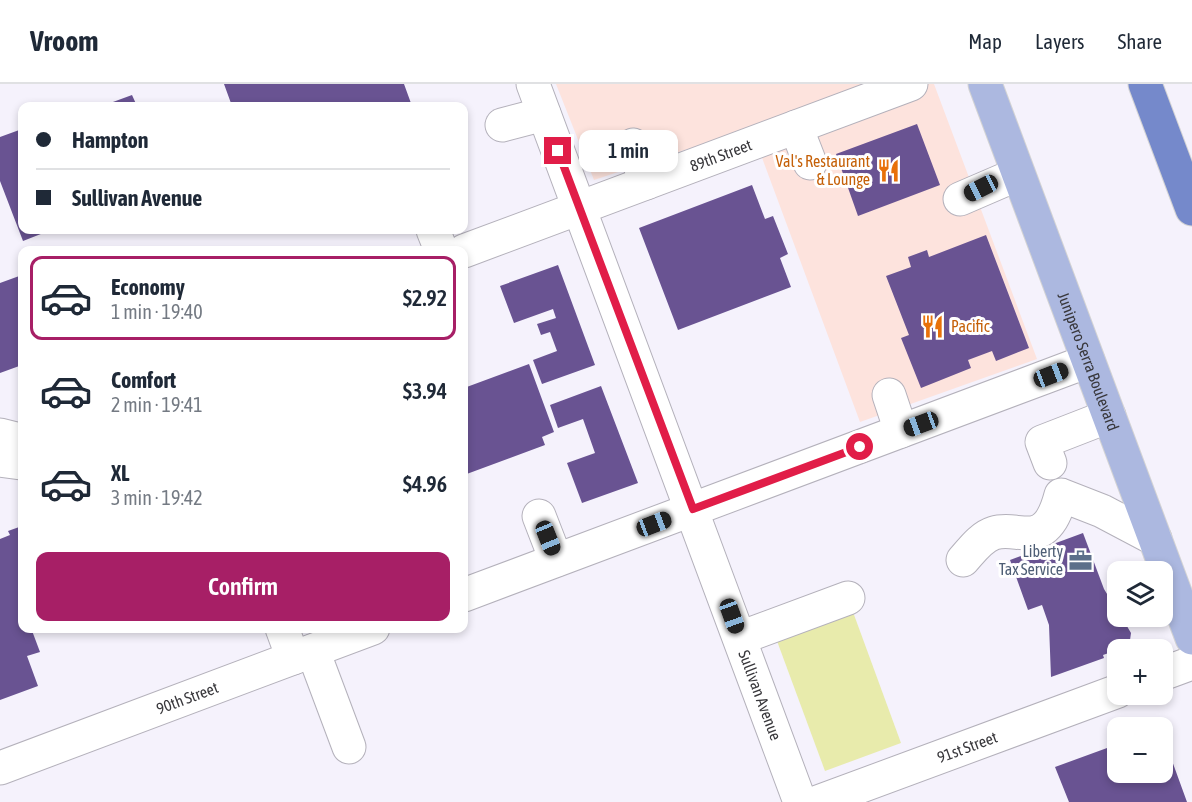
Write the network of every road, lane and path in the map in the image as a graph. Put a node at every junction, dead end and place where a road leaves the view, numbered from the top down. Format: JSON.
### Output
{"nodes":[{"id":1,"x":911,"y":84,"type":"edge"},
{"id":2,"x":985,"y":84,"type":"edge"},
{"id":3,"x":1145,"y":84,"type":"edge"},
{"id":4,"x":855,"y":94,"type":"edge"},
{"id":5,"x":538,"y":99,"type":"edge"},
{"id":6,"x":502,"y":126,"type":"dead end"},
{"id":7,"x":796,"y":127,"type":"junction"},
{"id":8,"x":633,"y":145,"type":"dead end"},
{"id":9,"x":810,"y":163,"type":"dead end"},
{"id":10,"x":1018,"y":174,"type":"junction"},
{"id":11,"x":646,"y":183,"type":"junction"},
{"id":12,"x":960,"y":199,"type":"dead end"},
{"id":13,"x":579,"y":208,"type":"junction"},
{"id":14,"x":1192,"y":209,"type":"edge"},
{"id":15,"x":468,"y":250,"type":"edge"},
{"id":16,"x":1088,"y":361,"type":"junction"},
{"id":17,"x":889,"y":395,"type":"dead end"},
{"id":18,"x":1109,"y":416,"type":"junction"},
{"id":19,"x":18,"y":417,"type":"edge"},
{"id":20,"x":0,"y":424,"type":"edge"},
{"id":21,"x":901,"y":431,"type":"junction"},
{"id":22,"x":0,"y":435,"type":"edge"},
{"id":23,"x":18,"y":440,"type":"edge"},
{"id":24,"x":0,"y":460,"type":"edge"},
{"id":25,"x":18,"y":463,"type":"edge"},
{"id":26,"x":1050,"y":463,"type":"dead end"},
{"id":27,"x":693,"y":509,"type":"junction"},
{"id":28,"x":539,"y":516,"type":"dead end"},
{"id":29,"x":1155,"y":539,"type":"junction"},
{"id":30,"x":556,"y":560,"type":"junction"},
{"id":31,"x":963,"y":560,"type":"dead end"},
{"id":32,"x":468,"y":593,"type":"edge"},
{"id":33,"x":848,"y":598,"type":"dead end"},
{"id":34,"x":352,"y":633,"type":"edge"},
{"id":35,"x":740,"y":638,"type":"junction"},
{"id":36,"x":1192,"y":638,"type":"edge"},
{"id":37,"x":296,"y":646,"type":"edge"},
{"id":38,"x":1192,"y":663,"type":"edge"},
{"id":39,"x":1173,"y":670,"type":"edge"},
{"id":40,"x":1107,"y":695,"type":"edge"},
{"id":41,"x":349,"y":747,"type":"dead end"},
{"id":42,"x":0,"y":768,"type":"edge"},
{"id":43,"x":800,"y":802,"type":"edge"},
{"id":44,"x":818,"y":802,"type":"edge"}],
"edges":[{"from":1,"to":4,"type":"street","name":"89th Street"},
{"from":2,"to":10,"type":"main road","name":"Junipero Serra Boulevard"},
{"from":3,"to":14,"type":"highway"},
{"from":4,"to":7,"type":"street","name":"89th Street"},
{"from":5,"to":6,"type":"street"},
{"from":5,"to":13,"type":"street","name":"Sullivan Avenue"},
{"from":7,"to":9,"type":"street"},
{"from":7,"to":11,"type":"street","name":"89th Street"},
{"from":8,"to":11,"type":"street"},
{"from":10,"to":12,"type":"street"},
{"from":10,"to":16,"type":"main road","name":"Junipero Serra Boulevard"},
{"from":11,"to":13,"type":"street","name":"89th Street"},
{"from":13,"to":15,"type":"street","name":"89th Street"},
{"from":13,"to":27,"type":"street","name":"Sullivan Avenue"},
{"from":16,"to":18,"type":"main road","name":"Junipero Serra Boulevard"},
{"from":16,"to":21,"type":"street"},
{"from":17,"to":21,"type":"street"},
{"from":18,"to":26,"type":"street"},
{"from":18,"to":29,"type":"main road","name":"Junipero Serra Boulevard"},
{"from":19,"to":20,"type":"street"},
{"from":21,"to":27,"type":"street"},
{"from":22,"to":23,"type":"street"},
{"from":24,"to":25,"type":"street"},
{"from":27,"to":30,"type":"street"},
{"from":27,"to":35,"type":"street","name":"Sullivan Avenue"},
{"from":28,"to":30,"type":"street"},
{"from":29,"to":31,"type":"street"},
{"from":29,"to":36,"type":"main road","name":"Junipero Serra Boulevard"},
{"from":30,"to":32,"type":"street"},
{"from":33,"to":35,"type":"street"},
{"from":34,"to":37,"type":"street","name":"90th Street"},
{"from":35,"to":43,"type":"street","name":"Sullivan Avenue"},
{"from":37,"to":41,"type":"street"},
{"from":37,"to":42,"type":"street","name":"90th Street"},
{"from":38,"to":39,"type":"street"},
{"from":40,"to":44,"type":"street","name":"91st Street"}]}
